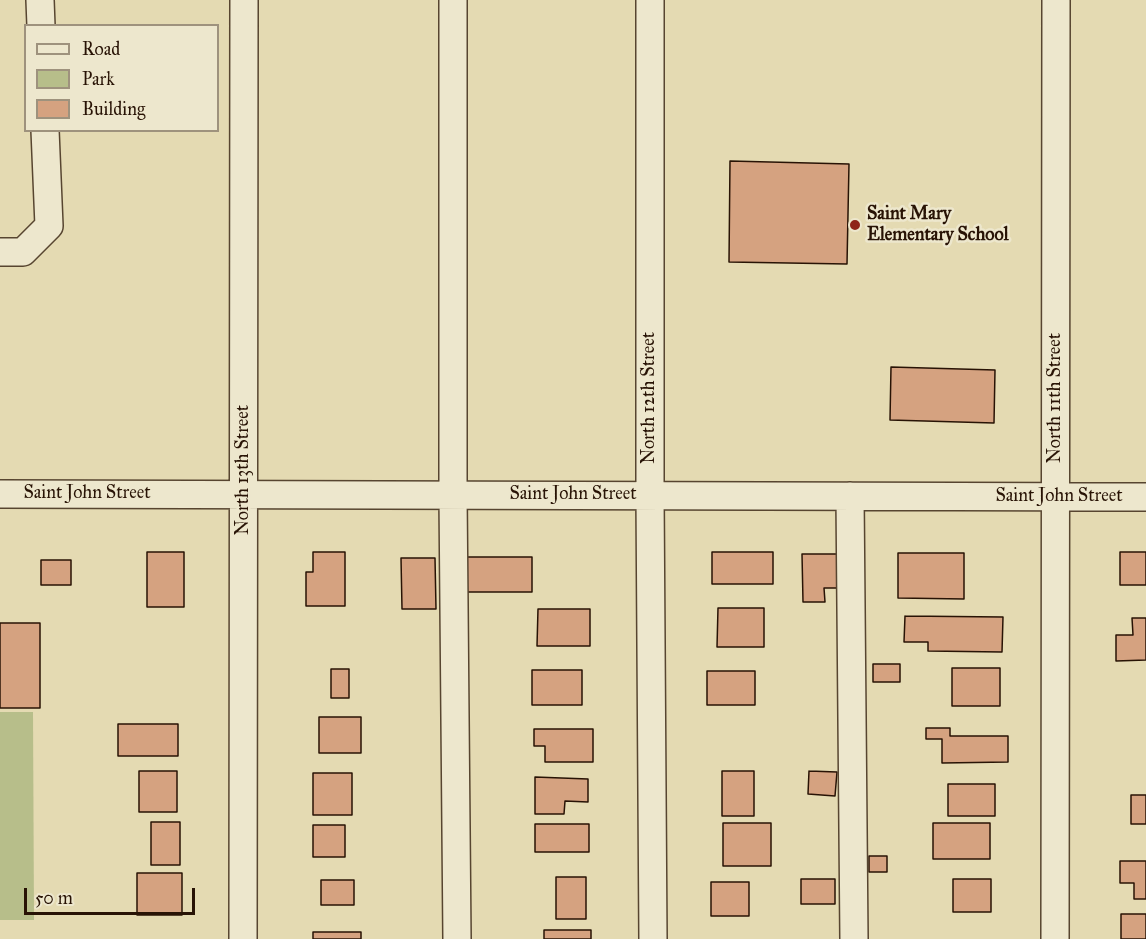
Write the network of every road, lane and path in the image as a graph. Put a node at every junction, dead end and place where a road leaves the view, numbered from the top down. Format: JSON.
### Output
{"nodes":[{"id":1,"x":40,"y":0,"type":"edge"},
{"id":2,"x":244,"y":0,"type":"edge"},
{"id":3,"x":453,"y":0,"type":"edge"},
{"id":4,"x":650,"y":0,"type":"edge"},
{"id":5,"x":1056,"y":0,"type":"edge"},
{"id":6,"x":41,"y":24,"type":"edge"},
{"id":7,"x":45,"y":132,"type":"edge"},
{"id":8,"x":0,"y":252,"type":"edge"},
{"id":9,"x":0,"y":494,"type":"edge"},
{"id":10,"x":244,"y":495,"type":"junction"},
{"id":11,"x":453,"y":495,"type":"junction"},
{"id":12,"x":650,"y":495,"type":"junction"},
{"id":13,"x":850,"y":496,"type":"junction"},
{"id":14,"x":1056,"y":497,"type":"junction"},
{"id":15,"x":1146,"y":497,"type":"edge"},
{"id":16,"x":243,"y":939,"type":"edge"},
{"id":17,"x":457,"y":939,"type":"edge"},
{"id":18,"x":653,"y":939,"type":"edge"},
{"id":19,"x":854,"y":939,"type":"edge"},
{"id":20,"x":1054,"y":939,"type":"edge"}],
"edges":[{"from":1,"to":6,"type":"street"},
{"from":2,"to":10,"type":"street","name":"North 13th Street"},
{"from":3,"to":11,"type":"street"},
{"from":4,"to":12,"type":"street","name":"North 12th Street"},
{"from":5,"to":14,"type":"street","name":"North 11th Street"},
{"from":7,"to":8,"type":"street"},
{"from":9,"to":10,"type":"street","name":"Saint John Street"},
{"from":10,"to":11,"type":"street","name":"Saint John Street"},
{"from":10,"to":16,"type":"street","name":"North 13th Street"},
{"from":11,"to":12,"type":"street","name":"Saint John Street"},
{"from":11,"to":17,"type":"street"},
{"from":12,"to":13,"type":"street","name":"Saint John Street"},
{"from":12,"to":18,"type":"street","name":"North 12th Street"},
{"from":13,"to":14,"type":"street","name":"Saint John Street"},
{"from":13,"to":19,"type":"street"},
{"from":14,"to":15,"type":"street","name":"Saint John Street"},
{"from":14,"to":20,"type":"street","name":"North 11th Street"}]}
